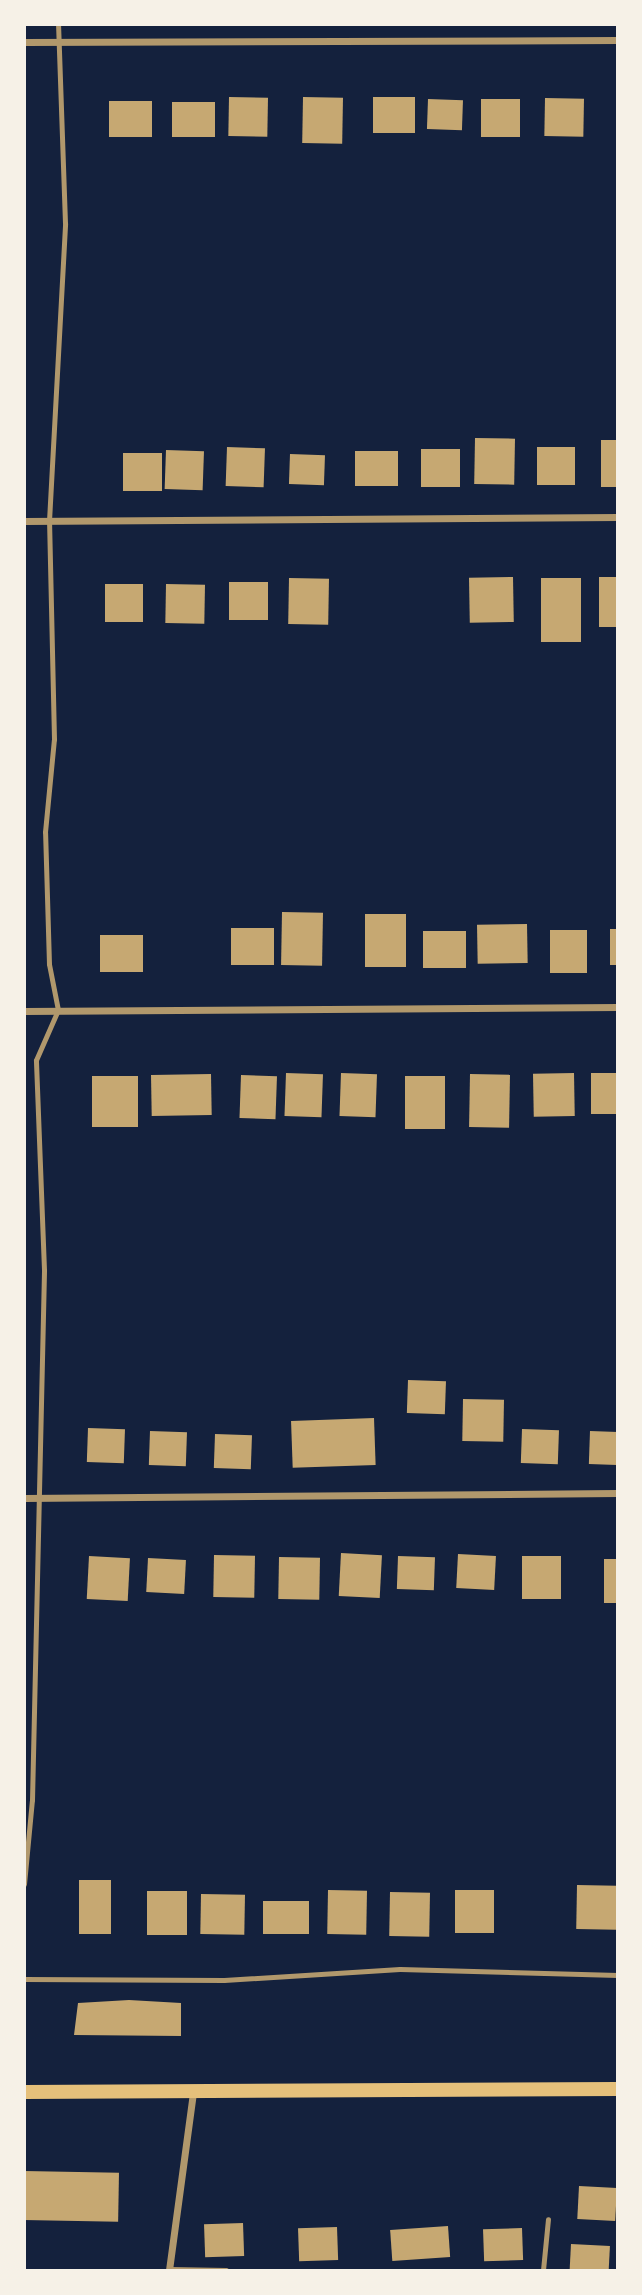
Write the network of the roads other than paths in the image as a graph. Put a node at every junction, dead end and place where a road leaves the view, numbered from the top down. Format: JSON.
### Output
{"nodes":[{"id":1,"x":58,"y":24,"type":"edge"},
{"id":2,"x":618,"y":40,"type":"edge"},
{"id":3,"x":24,"y":42,"type":"edge"},
{"id":4,"x":57,"y":42,"type":"junction"},
{"id":5,"x":618,"y":517,"type":"edge"},
{"id":6,"x":24,"y":521,"type":"edge"},
{"id":7,"x":49,"y":521,"type":"junction"},
{"id":8,"x":618,"y":1007,"type":"edge"},
{"id":9,"x":58,"y":1010,"type":"junction"},
{"id":10,"x":24,"y":1011,"type":"edge"},
{"id":11,"x":618,"y":1493,"type":"edge"},
{"id":12,"x":24,"y":1498,"type":"edge"},
{"id":13,"x":38,"y":1498,"type":"junction"},
{"id":14,"x":24,"y":1884,"type":"edge"},
{"id":15,"x":618,"y":1975,"type":"edge"},
{"id":16,"x":24,"y":1979,"type":"edge"},
{"id":17,"x":618,"y":2089,"type":"edge"},
{"id":18,"x":193,"y":2091,"type":"junction"},
{"id":19,"x":24,"y":2092,"type":"edge"},
{"id":20,"x":548,"y":2219,"type":"dead end"},
{"id":21,"x":169,"y":2270,"type":"edge"},
{"id":22,"x":226,"y":2270,"type":"edge"},
{"id":23,"x":543,"y":2270,"type":"edge"}],
"edges":[{"from":1,"to":4,"type":"lane"},
{"from":2,"to":4,"type":"street"},
{"from":3,"to":4,"type":"street"},
{"from":4,"to":7,"type":"lane"},
{"from":5,"to":7,"type":"street"},
{"from":6,"to":7,"type":"street"},
{"from":7,"to":9,"type":"lane"},
{"from":8,"to":9,"type":"street"},
{"from":9,"to":10,"type":"street"},
{"from":9,"to":13,"type":"lane"},
{"from":11,"to":13,"type":"street"},
{"from":12,"to":13,"type":"street"},
{"from":13,"to":14,"type":"lane"},
{"from":15,"to":16,"type":"lane"},
{"from":17,"to":18,"type":"main road"},
{"from":18,"to":19,"type":"main road"},
{"from":18,"to":21,"type":"street"},
{"from":20,"to":23,"type":"lane"},
{"from":21,"to":22,"type":"lane"}]}
